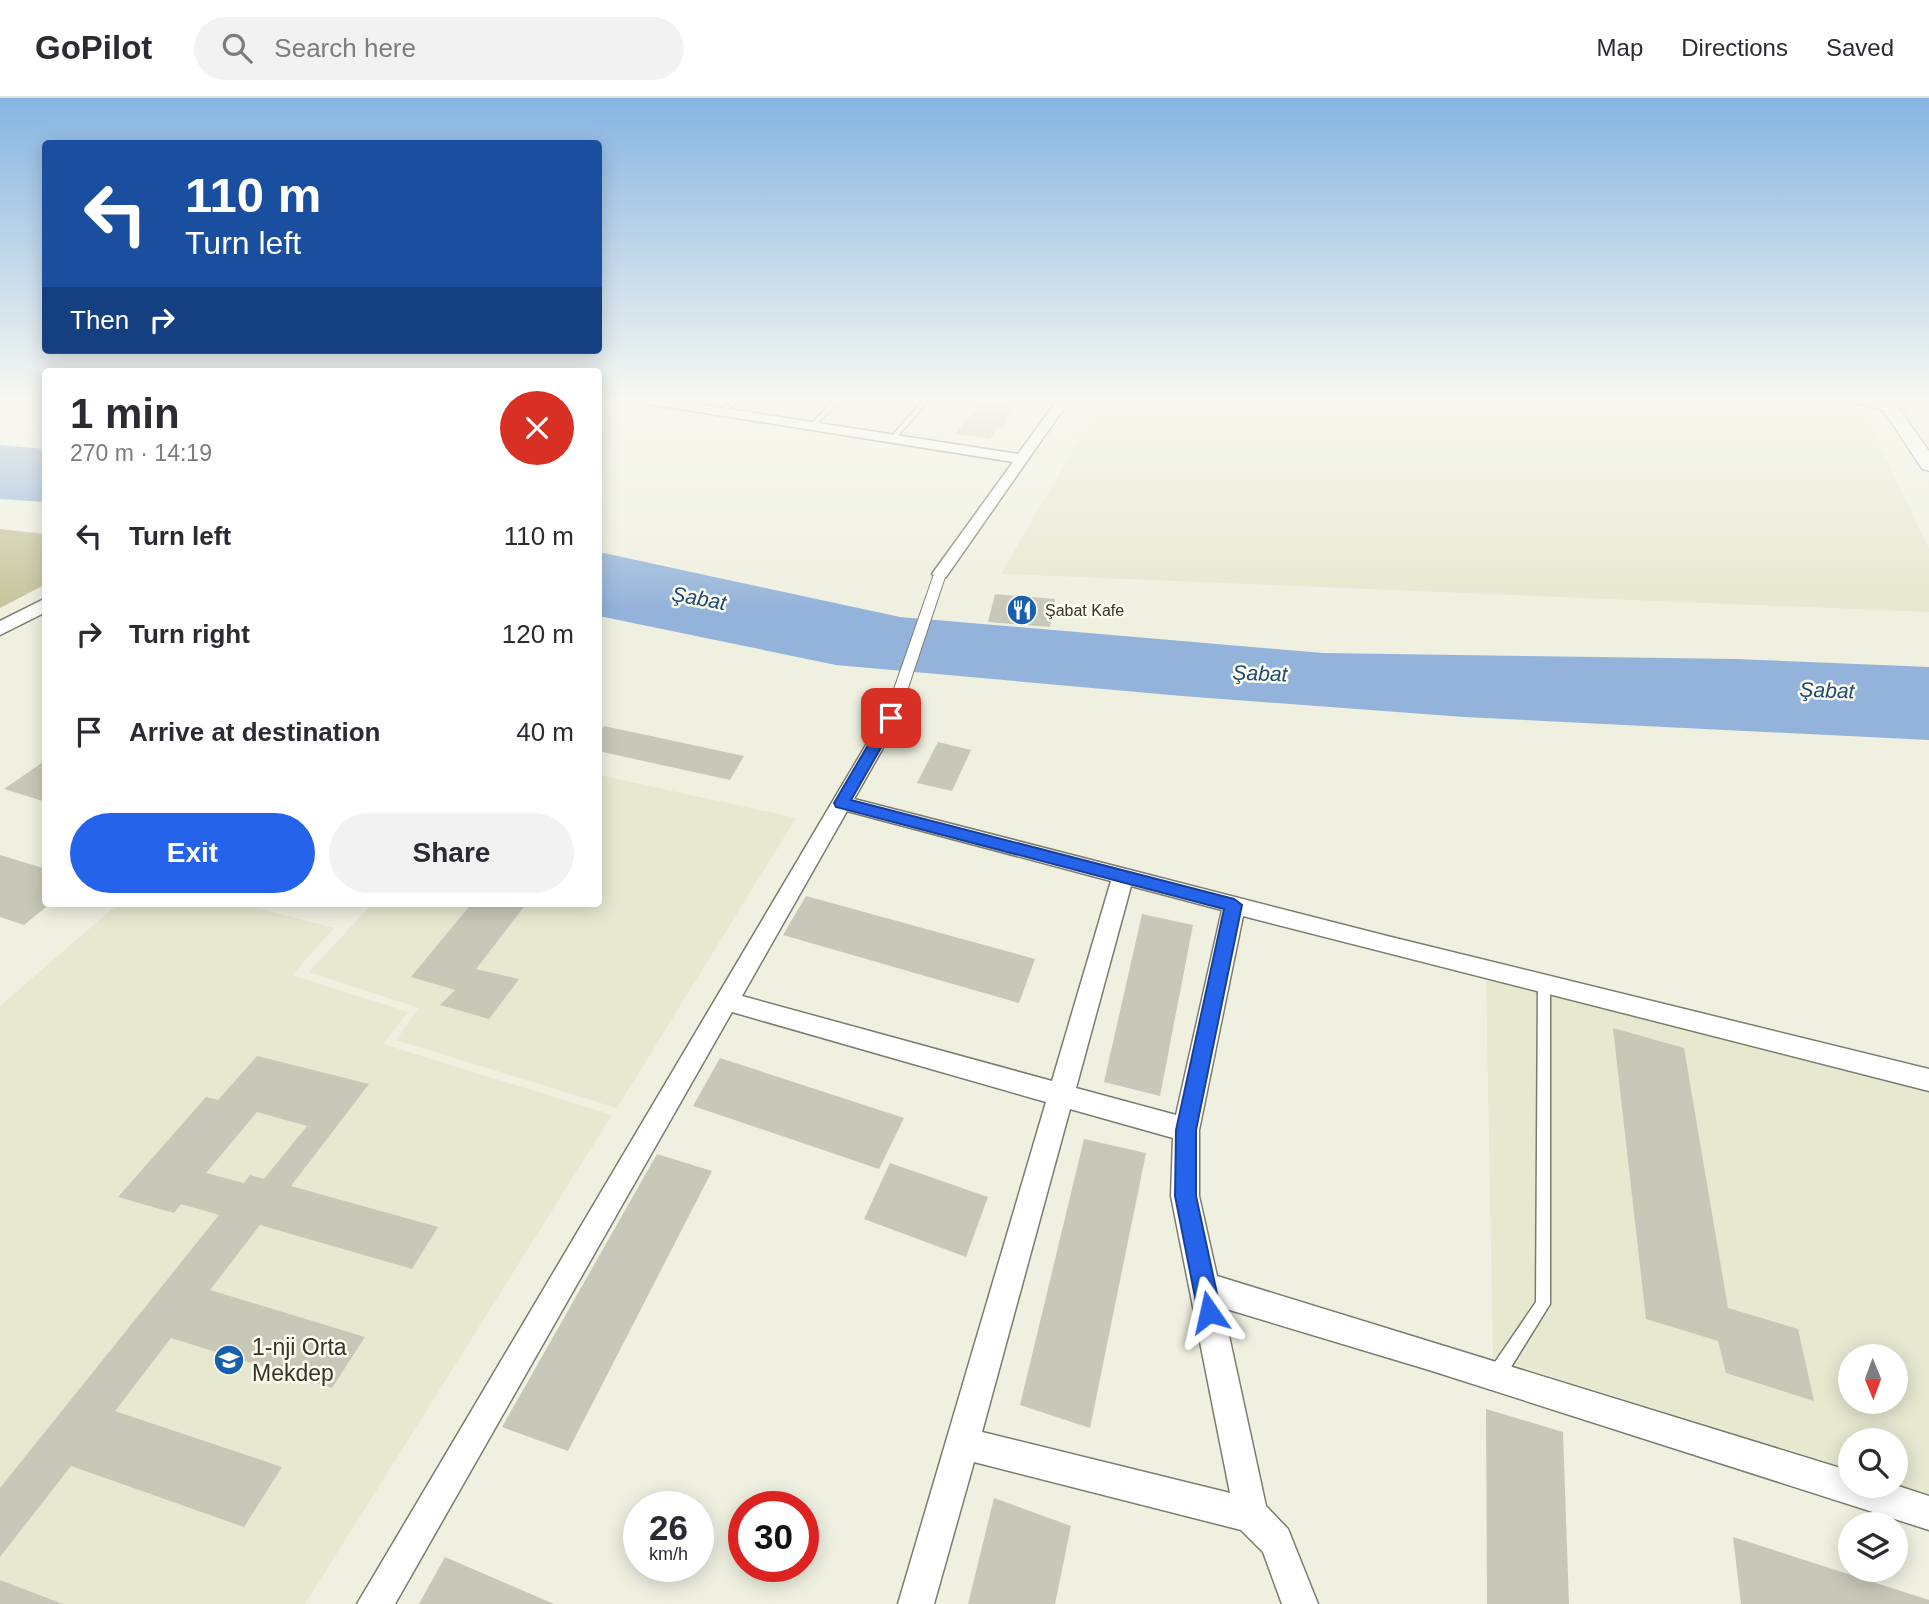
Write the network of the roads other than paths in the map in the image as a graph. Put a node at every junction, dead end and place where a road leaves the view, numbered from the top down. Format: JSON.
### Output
{"nodes":[{"id":1,"x":1015,"y":468,"type":"edge"},
{"id":2,"x":940,"y":574,"type":"joint"},
{"id":3,"x":42,"y":598,"type":"edge"},
{"id":4,"x":42,"y":606,"type":"edge"},
{"id":5,"x":0,"y":621,"type":"edge"},
{"id":6,"x":0,"y":629,"type":"edge"},
{"id":7,"x":891,"y":718,"type":"joint"},
{"id":8,"x":841,"y":803,"type":"junction"},
{"id":9,"x":1123,"y":876,"type":"junction"},
{"id":10,"x":1234,"y":905,"type":"junction"},
{"id":11,"x":1544,"y":984,"type":"junction"},
{"id":12,"x":726,"y":1001,"type":"junction"},
{"id":13,"x":1929,"y":1080,"type":"edge"},
{"id":14,"x":1059,"y":1096,"type":"junction"},
{"id":15,"x":1186,"y":1130,"type":"junction"},
{"id":16,"x":1204,"y":1286,"type":"junction"},
{"id":17,"x":1495,"y":1376,"type":"junction"},
{"id":18,"x":962,"y":1443,"type":"junction"},
{"id":19,"x":1929,"y":1513,"type":"edge"},
{"id":20,"x":1251,"y":1515,"type":"junction"},
{"id":21,"x":375,"y":1604,"type":"edge"},
{"id":22,"x":916,"y":1604,"type":"edge"},
{"id":23,"x":1300,"y":1604,"type":"edge"}],
"edges":[{"from":1,"to":2,"type":"street"},
{"from":2,"to":7,"type":"street"},
{"from":3,"to":5,"type":"street"},
{"from":4,"to":6,"type":"street"},
{"from":7,"to":8,"type":"street"},
{"from":8,"to":9,"type":"street"},
{"from":8,"to":12,"type":"street"},
{"from":9,"to":10,"type":"street"},
{"from":9,"to":14,"type":"street"},
{"from":10,"to":11,"type":"street"},
{"from":10,"to":15,"type":"street"},
{"from":11,"to":13,"type":"street"},
{"from":11,"to":17,"type":"lane"},
{"from":12,"to":14,"type":"street"},
{"from":12,"to":21,"type":"street"},
{"from":14,"to":15,"type":"street"},
{"from":14,"to":18,"type":"street"},
{"from":15,"to":16,"type":"street"},
{"from":16,"to":17,"type":"street"},
{"from":16,"to":20,"type":"street"},
{"from":17,"to":19,"type":"street"},
{"from":18,"to":20,"type":"street"},
{"from":18,"to":22,"type":"street"},
{"from":20,"to":23,"type":"street"}]}
